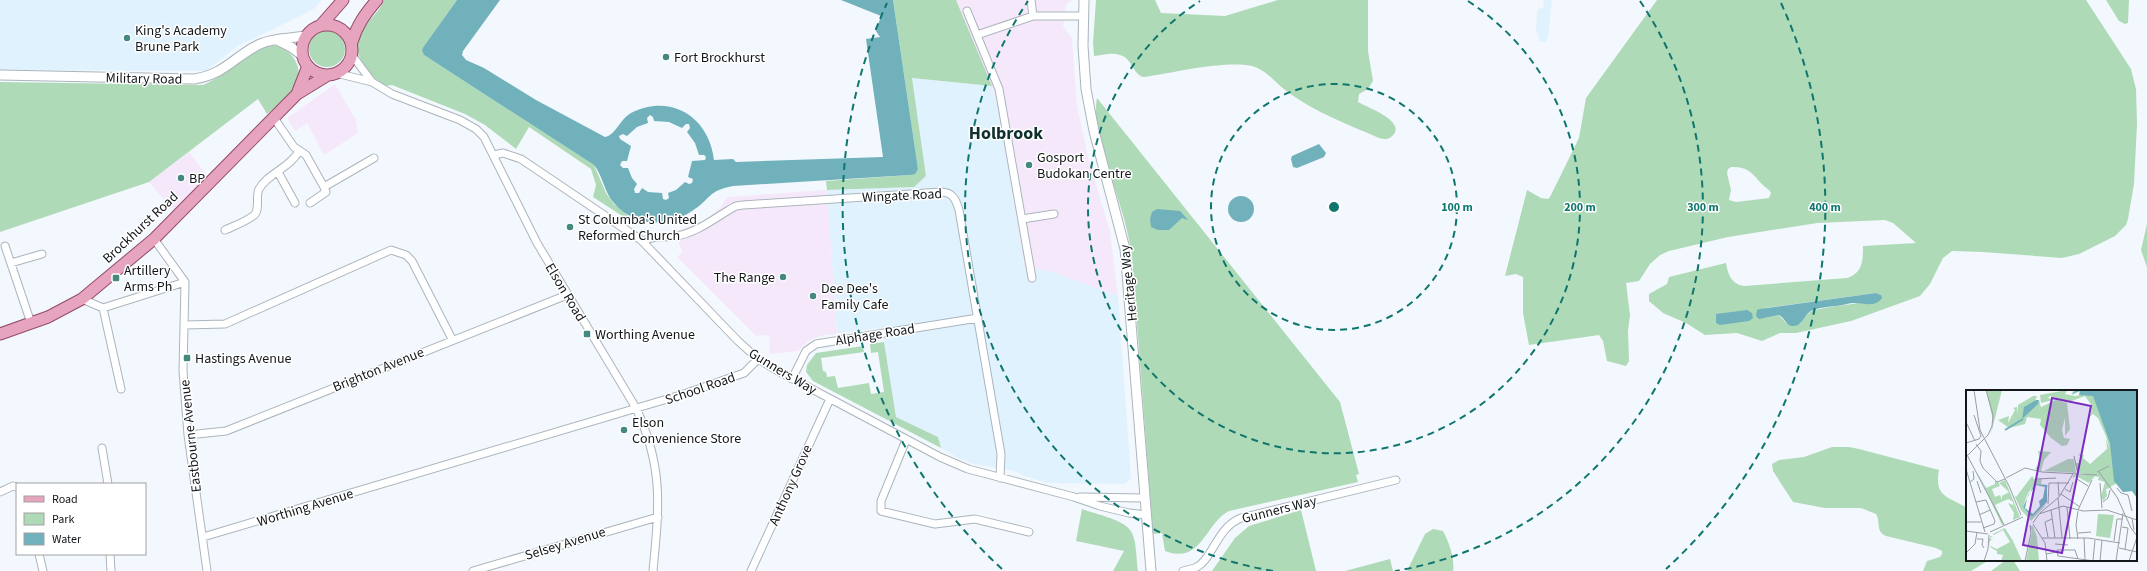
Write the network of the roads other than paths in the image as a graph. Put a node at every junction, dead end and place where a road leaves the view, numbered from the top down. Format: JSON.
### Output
{"nodes":[{"id":1,"x":343,"y":0,"type":"edge"},
{"id":2,"x":377,"y":0,"type":"edge"},
{"id":3,"x":1031,"y":0,"type":"edge"},
{"id":4,"x":1084,"y":0,"type":"edge"},
{"id":5,"x":967,"y":11,"type":"dead end"},
{"id":6,"x":1033,"y":16,"type":"junction"},
{"id":7,"x":1083,"y":16,"type":"junction"},
{"id":8,"x":321,"y":25,"type":"junction"},
{"id":9,"x":978,"y":35,"type":"junction"},
{"id":10,"x":306,"y":36,"type":"junction"},
{"id":11,"x":277,"y":40,"type":"junction"},
{"id":12,"x":352,"y":42,"type":"junction"},
{"id":13,"x":352,"y":55,"type":"junction"},
{"id":14,"x":305,"y":61,"type":"junction"},
{"id":15,"x":332,"y":74,"type":"junction"},
{"id":16,"x":0,"y":75,"type":"edge"},
{"id":17,"x":372,"y":82,"type":"junction"},
{"id":18,"x":297,"y":94,"type":"junction"},
{"id":19,"x":274,"y":118,"type":"junction"},
{"id":20,"x":300,"y":150,"type":"junction"},
{"id":21,"x":494,"y":155,"type":"junction"},
{"id":22,"x":374,"y":158,"type":"dead end"},
{"id":23,"x":278,"y":172,"type":"junction"},
{"id":24,"x":324,"y":186,"type":"junction"},
{"id":25,"x":295,"y":203,"type":"dead end"},
{"id":26,"x":310,"y":203,"type":"dead end"},
{"id":27,"x":1054,"y":214,"type":"dead end"},
{"id":28,"x":1022,"y":219,"type":"junction"},
{"id":29,"x":225,"y":230,"type":"dead end"},
{"id":30,"x":154,"y":239,"type":"junction"},
{"id":31,"x":644,"y":242,"type":"junction"},
{"id":32,"x":5,"y":246,"type":"dead end"},
{"id":33,"x":42,"y":254,"type":"dead end"},
{"id":34,"x":11,"y":263,"type":"junction"},
{"id":35,"x":1032,"y":278,"type":"dead end"},
{"id":36,"x":184,"y":282,"type":"junction"},
{"id":37,"x":567,"y":295,"type":"junction"},
{"id":38,"x":82,"y":299,"type":"junction"},
{"id":39,"x":103,"y":308,"type":"junction"},
{"id":40,"x":978,"y":318,"type":"junction"},
{"id":41,"x":31,"y":323,"type":"junction"},
{"id":42,"x":185,"y":325,"type":"junction"},
{"id":43,"x":0,"y":334,"type":"edge"},
{"id":44,"x":452,"y":339,"type":"junction"},
{"id":45,"x":758,"y":359,"type":"junction"},
{"id":46,"x":792,"y":378,"type":"junction"},
{"id":47,"x":121,"y":389,"type":"dead end"},
{"id":48,"x":830,"y":399,"type":"junction"},
{"id":49,"x":636,"y":408,"type":"junction"},
{"id":50,"x":188,"y":435,"type":"junction"},
{"id":51,"x":906,"y":440,"type":"junction"},
{"id":52,"x":102,"y":448,"type":"dead end"},
{"id":53,"x":1000,"y":478,"type":"junction"},
{"id":54,"x":1396,"y":480,"type":"dead end"},
{"id":55,"x":108,"y":483,"type":"edge"},
{"id":56,"x":16,"y":487,"type":"edge"},
{"id":57,"x":0,"y":492,"type":"edge"},
{"id":58,"x":1074,"y":496,"type":"junction"},
{"id":59,"x":1145,"y":498,"type":"junction"},
{"id":60,"x":1146,"y":515,"type":"junction"},
{"id":61,"x":658,"y":517,"type":"junction"},
{"id":62,"x":1029,"y":532,"type":"dead end"},
{"id":63,"x":203,"y":537,"type":"junction"},
{"id":64,"x":39,"y":555,"type":"edge"},
{"id":65,"x":110,"y":555,"type":"edge"},
{"id":66,"x":43,"y":571,"type":"edge"},
{"id":67,"x":111,"y":571,"type":"edge"},
{"id":68,"x":208,"y":571,"type":"edge"},
{"id":69,"x":473,"y":571,"type":"edge"},
{"id":70,"x":652,"y":571,"type":"edge"},
{"id":71,"x":751,"y":571,"type":"edge"},
{"id":72,"x":1151,"y":571,"type":"edge"},
{"id":73,"x":1183,"y":571,"type":"edge"}],
"edges":[{"from":1,"to":8,"type":"main road"},
{"from":2,"to":12,"type":"main road"},
{"from":3,"to":6,"type":"street"},
{"from":4,"to":7,"type":"street","name":"Heritage Way"},
{"from":5,"to":9,"type":"street"},
{"from":6,"to":7,"type":"street"},
{"from":6,"to":9,"type":"street"},
{"from":7,"to":59,"type":"street","name":"Heritage Way"},
{"from":8,"to":10,"type":"main road"},
{"from":8,"to":12,"type":"main road"},
{"from":9,"to":28,"type":"street"},
{"from":10,"to":11,"type":"street","name":"Military Road"},
{"from":10,"to":14,"type":"main road"},
{"from":11,"to":14,"type":"street"},
{"from":11,"to":16,"type":"street","name":"Military Road"},
{"from":12,"to":13,"type":"main road"},
{"from":13,"to":15,"type":"main road"},
{"from":13,"to":17,"type":"street","name":"Elson Road"},
{"from":14,"to":15,"type":"main road"},
{"from":14,"to":18,"type":"main road","name":"Brockhurst Road"},
{"from":15,"to":17,"type":"street","name":"Elson Road"},
{"from":15,"to":18,"type":"main road","name":"Brockhurst Road"},
{"from":17,"to":21,"type":"street","name":"Elson Road"},
{"from":18,"to":19,"type":"main road","name":"Brockhurst Road"},
{"from":19,"to":20,"type":"street"},
{"from":19,"to":30,"type":"main road","name":"Brockhurst Road"},
{"from":20,"to":23,"type":"street"},
{"from":20,"to":24,"type":"street"},
{"from":21,"to":31,"type":"street","name":"Gunners Way"},
{"from":21,"to":37,"type":"street","name":"Elson Road"},
{"from":22,"to":24,"type":"street"},
{"from":23,"to":25,"type":"street"},
{"from":23,"to":29,"type":"street"},
{"from":24,"to":26,"type":"street"},
{"from":27,"to":28,"type":"street"},
{"from":28,"to":35,"type":"street"},
{"from":30,"to":36,"type":"street"},
{"from":30,"to":38,"type":"main road","name":"Brockhurst Road"},
{"from":31,"to":40,"type":"street","name":"Wingate Road"},
{"from":31,"to":45,"type":"street","name":"Gunners Way"},
{"from":32,"to":34,"type":"street"},
{"from":33,"to":34,"type":"street"},
{"from":34,"to":41,"type":"street"},
{"from":36,"to":39,"type":"street"},
{"from":36,"to":42,"type":"street","name":"Eastbourne Avenue"},
{"from":37,"to":44,"type":"street","name":"Brighton Avenue"},
{"from":37,"to":49,"type":"street","name":"Elson Road"},
{"from":38,"to":39,"type":"street"},
{"from":38,"to":41,"type":"main road","name":"Brockhurst Road"},
{"from":39,"to":47,"type":"street"},
{"from":40,"to":46,"type":"street","name":"Alphage Road"},
{"from":40,"to":53,"type":"street","name":"Wingate Road"},
{"from":41,"to":43,"type":"main road","name":"Brockhurst Road"},
{"from":42,"to":44,"type":"street"},
{"from":42,"to":50,"type":"street","name":"Eastbourne Avenue"},
{"from":44,"to":50,"type":"street","name":"Brighton Avenue"},
{"from":45,"to":46,"type":"street","name":"Gunners Way"},
{"from":45,"to":49,"type":"street","name":"School Road"},
{"from":46,"to":48,"type":"street","name":"Gunners Way"},
{"from":48,"to":51,"type":"street","name":"Gunners Way"},
{"from":48,"to":71,"type":"street","name":"Anthony Grove"},
{"from":49,"to":61,"type":"street","name":"Elson Road"},
{"from":49,"to":63,"type":"street","name":"Worthing Avenue"},
{"from":50,"to":63,"type":"street","name":"Eastbourne Avenue"},
{"from":51,"to":53,"type":"street","name":"Gunners Way"},
{"from":51,"to":62,"type":"street"},
{"from":52,"to":55,"type":"street"},
{"from":53,"to":58,"type":"street","name":"Gunners Way"},
{"from":54,"to":73,"type":"street","name":"Gunners Way"},
{"from":56,"to":57,"type":"street"},
{"from":58,"to":59,"type":"street","name":"Gunners Way"},
{"from":58,"to":60,"type":"street","name":"Gunners Way"},
{"from":59,"to":60,"type":"street","name":"Heritage Way"},
{"from":60,"to":72,"type":"street","name":"Heritage Way"},
{"from":61,"to":69,"type":"street","name":"Selsey Avenue"},
{"from":61,"to":70,"type":"street","name":"Elson Road"},
{"from":63,"to":68,"type":"street","name":"Eastbourne Avenue"},
{"from":64,"to":66,"type":"street"},
{"from":65,"to":67,"type":"street"}]}
